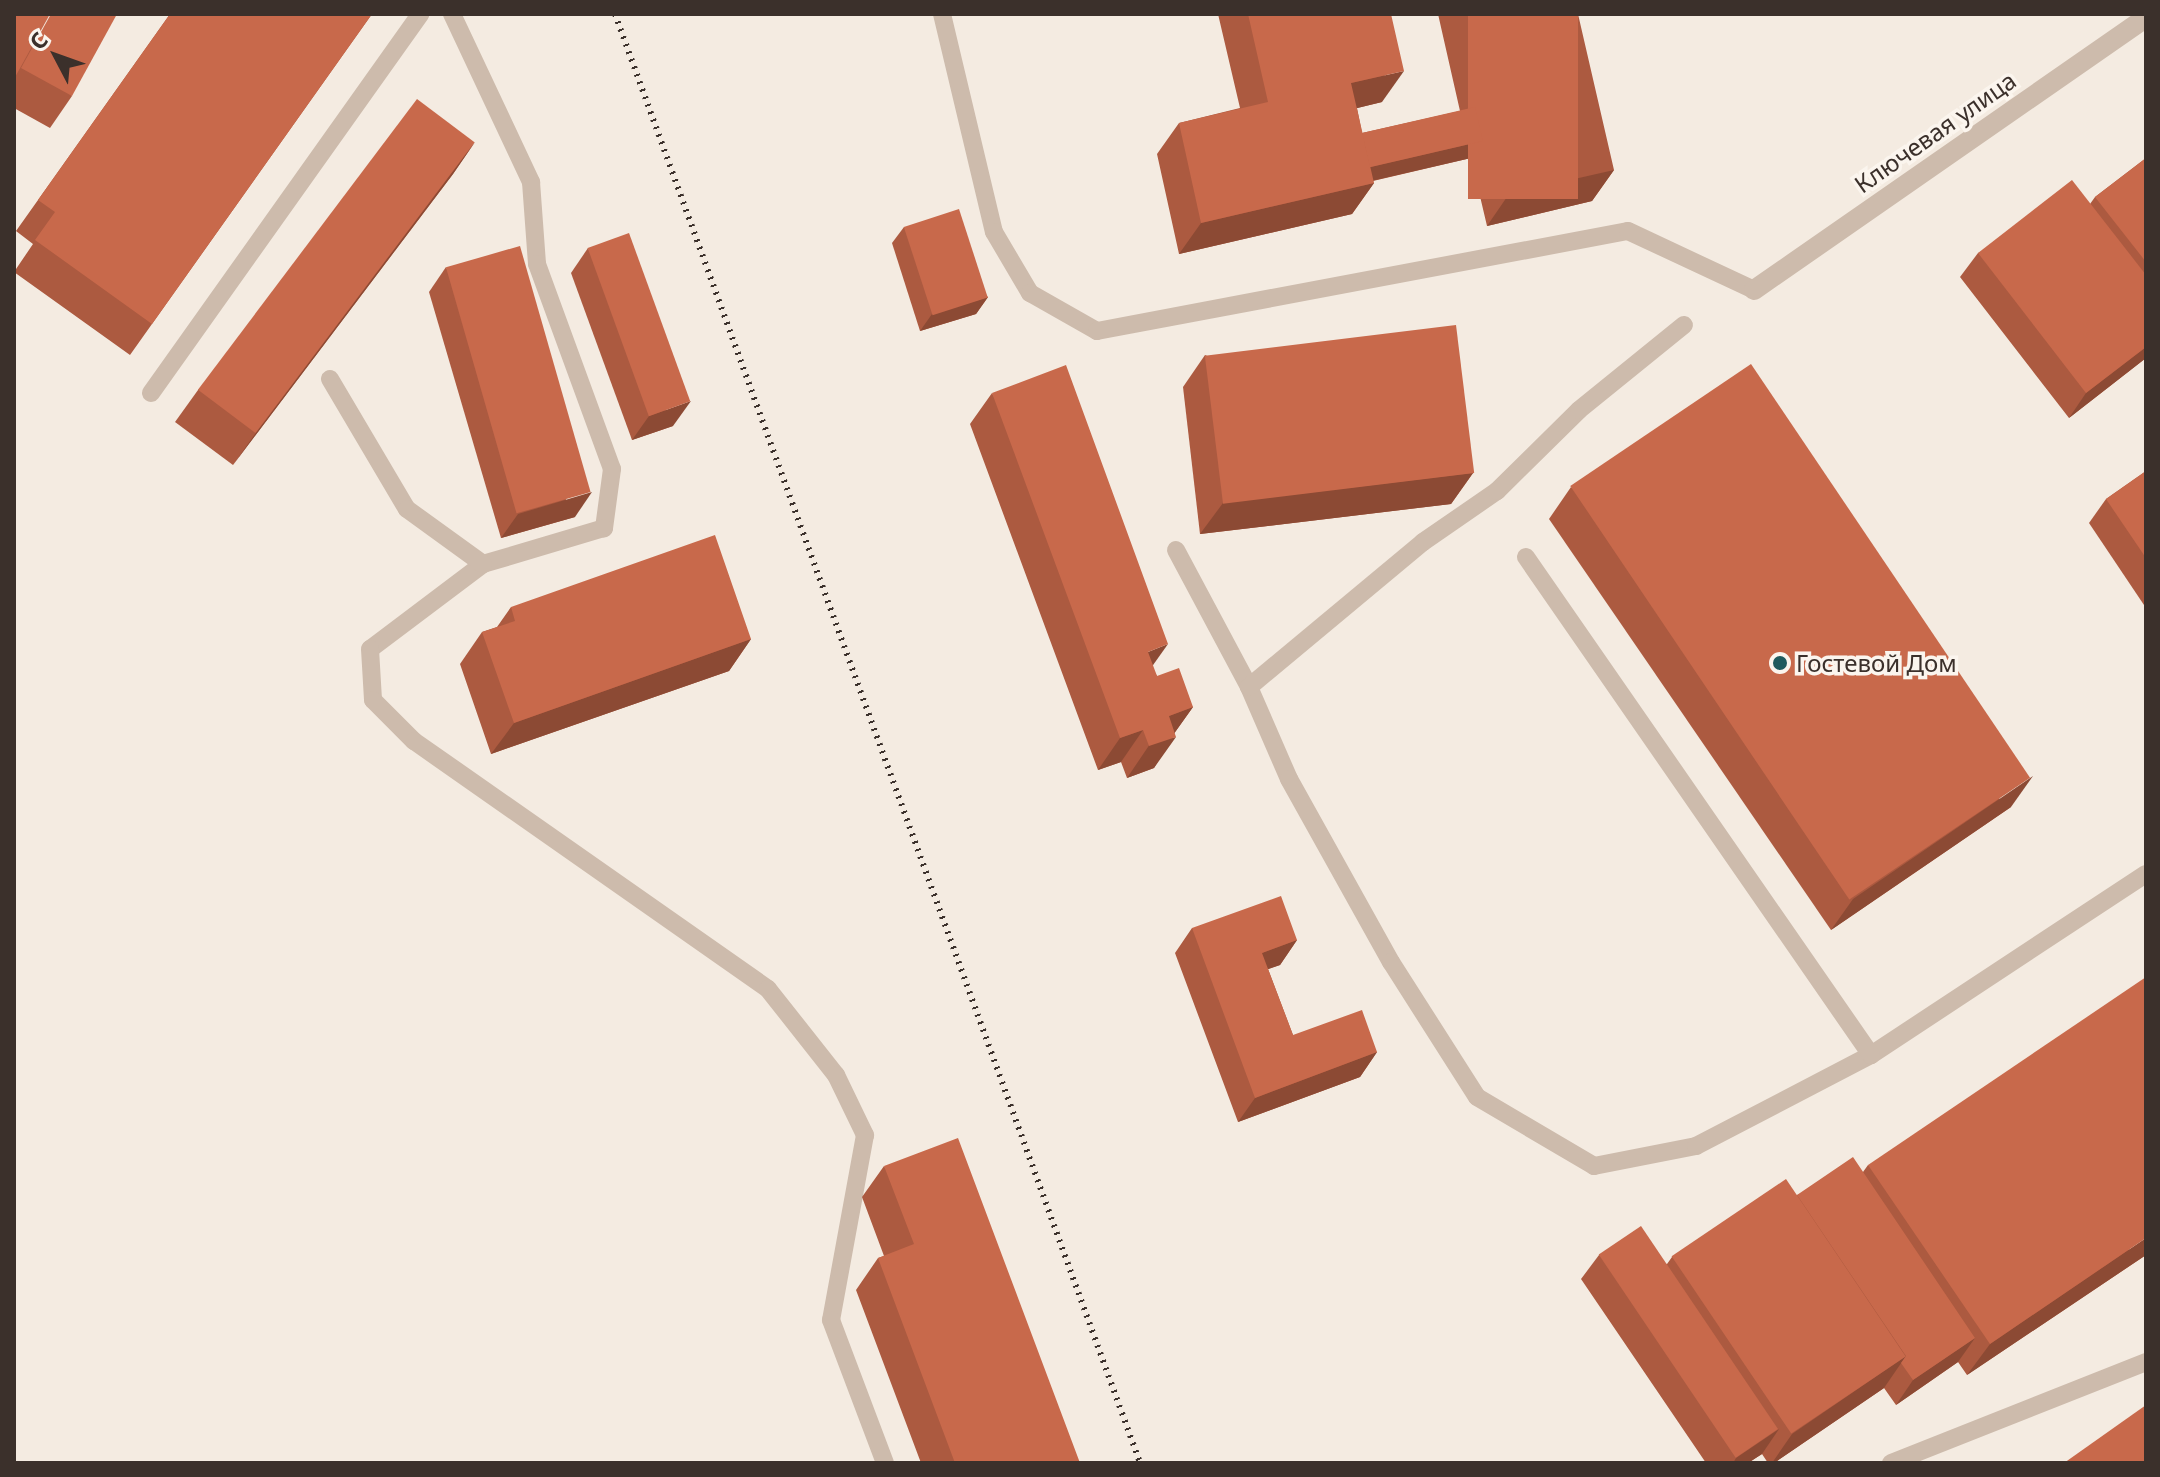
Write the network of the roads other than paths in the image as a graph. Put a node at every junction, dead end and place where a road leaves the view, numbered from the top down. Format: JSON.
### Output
{"nodes":[{"id":1,"x":420,"y":14,"type":"edge"},
{"id":2,"x":452,"y":14,"type":"edge"},
{"id":3,"x":942,"y":14,"type":"edge"},
{"id":4,"x":2146,"y":18,"type":"edge"},
{"id":5,"x":1754,"y":290,"type":"joint"},
{"id":6,"x":1684,"y":325,"type":"dead end"},
{"id":7,"x":330,"y":379,"type":"dead end"},
{"id":8,"x":151,"y":393,"type":"dead end"},
{"id":9,"x":1176,"y":550,"type":"dead end"},
{"id":10,"x":1526,"y":557,"type":"dead end"},
{"id":11,"x":483,"y":564,"type":"junction"},
{"id":12,"x":1249,"y":687,"type":"junction"},
{"id":13,"x":2146,"y":874,"type":"edge"},
{"id":14,"x":1871,"y":1055,"type":"junction"},
{"id":15,"x":2146,"y":1362,"type":"edge"},
{"id":16,"x":885,"y":1463,"type":"edge"},
{"id":17,"x":1891,"y":1463,"type":"edge"}],
"edges":[{"from":1,"to":8,"type":"lane"},
{"from":2,"to":11,"type":"lane"},
{"from":3,"to":5,"type":"lane"},
{"from":4,"to":5,"type":"street","name":"Ключевая улица"},
{"from":6,"to":12,"type":"lane"},
{"from":7,"to":11,"type":"lane"},
{"from":9,"to":12,"type":"lane"},
{"from":10,"to":14,"type":"lane"},
{"from":11,"to":16,"type":"lane"},
{"from":12,"to":14,"type":"lane"},
{"from":13,"to":14,"type":"lane"},
{"from":15,"to":17,"type":"lane"}]}
